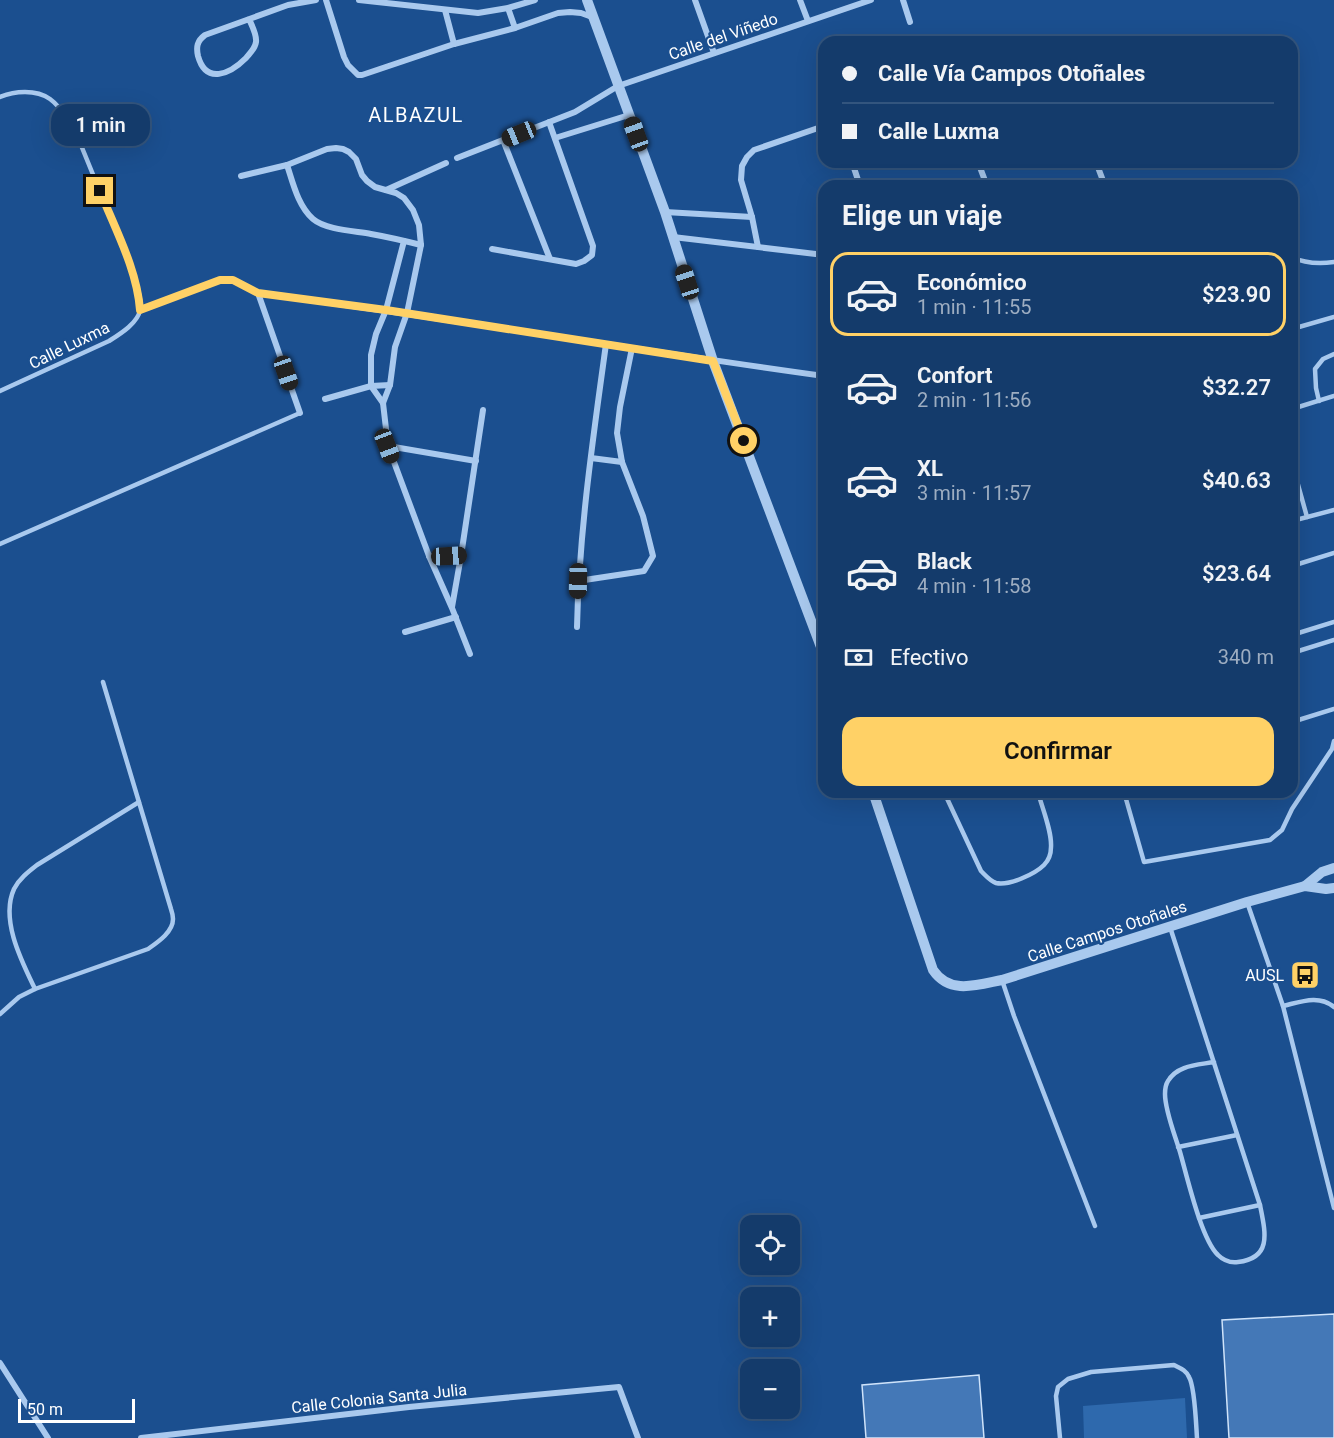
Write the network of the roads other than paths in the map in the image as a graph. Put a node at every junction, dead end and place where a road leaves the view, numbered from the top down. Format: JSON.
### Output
{"nodes":[{"id":1,"x":316,"y":0,"type":"edge"},
{"id":2,"x":326,"y":0,"type":"edge"},
{"id":3,"x":359,"y":0,"type":"edge"},
{"id":4,"x":535,"y":0,"type":"edge"},
{"id":5,"x":587,"y":0,"type":"edge"},
{"id":6,"x":695,"y":0,"type":"edge"},
{"id":7,"x":800,"y":0,"type":"edge"},
{"id":8,"x":871,"y":0,"type":"edge"},
{"id":9,"x":903,"y":0,"type":"edge"},
{"id":10,"x":508,"y":8,"type":"junction"},
{"id":11,"x":445,"y":10,"type":"junction"},
{"id":12,"x":592,"y":17,"type":"junction"},
{"id":13,"x":249,"y":19,"type":"junction"},
{"id":14,"x":808,"y":21,"type":"junction"},
{"id":15,"x":910,"y":22,"type":"dead end"},
{"id":16,"x":515,"y":28,"type":"junction"},
{"id":17,"x":454,"y":44,"type":"junction"},
{"id":18,"x":714,"y":53,"type":"junction"},
{"id":19,"x":618,"y":86,"type":"junction"},
{"id":20,"x":0,"y":97,"type":"edge"},
{"id":21,"x":629,"y":115,"type":"junction"},
{"id":22,"x":549,"y":122,"type":"junction"},
{"id":23,"x":818,"y":128,"type":"edge"},
{"id":24,"x":555,"y":138,"type":"junction"},
{"id":25,"x":503,"y":140,"type":"junction"},
{"id":26,"x":457,"y":158,"type":"dead end"},
{"id":27,"x":446,"y":163,"type":"dead end"},
{"id":28,"x":288,"y":165,"type":"junction"},
{"id":29,"x":241,"y":176,"type":"dead end"},
{"id":30,"x":386,"y":190,"type":"junction"},
{"id":31,"x":665,"y":212,"type":"junction"},
{"id":32,"x":752,"y":217,"type":"junction"},
{"id":33,"x":673,"y":237,"type":"junction"},
{"id":34,"x":404,"y":241,"type":"junction"},
{"id":35,"x":421,"y":245,"type":"junction"},
{"id":36,"x":758,"y":247,"type":"junction"},
{"id":37,"x":492,"y":249,"type":"dead end"},
{"id":38,"x":818,"y":254,"type":"edge"},
{"id":39,"x":549,"y":259,"type":"junction"},
{"id":40,"x":1298,"y":260,"type":"edge"},
{"id":41,"x":1334,"y":262,"type":"edge"},
{"id":42,"x":258,"y":293,"type":"junction"},
{"id":43,"x":140,"y":310,"type":"junction"},
{"id":44,"x":386,"y":310,"type":"junction"},
{"id":45,"x":407,"y":313,"type":"junction"},
{"id":46,"x":1334,"y":317,"type":"edge"},
{"id":47,"x":1298,"y":327,"type":"edge"},
{"id":48,"x":606,"y":344,"type":"junction"},
{"id":49,"x":632,"y":348,"type":"junction"},
{"id":50,"x":1334,"y":354,"type":"edge"},
{"id":51,"x":713,"y":361,"type":"junction"},
{"id":52,"x":818,"y":375,"type":"edge"},
{"id":53,"x":390,"y":385,"type":"junction"},
{"id":54,"x":371,"y":386,"type":"junction"},
{"id":55,"x":0,"y":391,"type":"edge"},
{"id":56,"x":1334,"y":396,"type":"edge"},
{"id":57,"x":325,"y":399,"type":"dead end"},
{"id":58,"x":1319,"y":401,"type":"junction"},
{"id":59,"x":383,"y":403,"type":"junction"},
{"id":60,"x":1298,"y":408,"type":"edge"},
{"id":61,"x":483,"y":410,"type":"dead end"},
{"id":62,"x":300,"y":413,"type":"joint"},
{"id":63,"x":387,"y":446,"type":"junction"},
{"id":64,"x":591,"y":458,"type":"junction"},
{"id":65,"x":476,"y":461,"type":"junction"},
{"id":66,"x":622,"y":462,"type":"junction"},
{"id":67,"x":1298,"y":485,"type":"edge"},
{"id":68,"x":1334,"y":510,"type":"edge"},
{"id":69,"x":1307,"y":517,"type":"junction"},
{"id":70,"x":1298,"y":519,"type":"edge"},
{"id":71,"x":0,"y":544,"type":"edge"},
{"id":72,"x":1334,"y":553,"type":"edge"},
{"id":73,"x":429,"y":556,"type":"junction"},
{"id":74,"x":461,"y":556,"type":"junction"},
{"id":75,"x":1298,"y":564,"type":"edge"},
{"id":76,"x":578,"y":581,"type":"junction"},
{"id":77,"x":452,"y":608,"type":"junction"},
{"id":78,"x":456,"y":617,"type":"junction"},
{"id":79,"x":1334,"y":622,"type":"edge"},
{"id":80,"x":577,"y":627,"type":"dead end"},
{"id":81,"x":405,"y":632,"type":"dead end"},
{"id":82,"x":1298,"y":634,"type":"edge"},
{"id":83,"x":818,"y":639,"type":"edge"},
{"id":84,"x":1334,"y":640,"type":"edge"},
{"id":85,"x":1298,"y":651,"type":"edge"},
{"id":86,"x":470,"y":654,"type":"dead end"},
{"id":87,"x":103,"y":682,"type":"dead end"},
{"id":88,"x":1334,"y":709,"type":"edge"},
{"id":89,"x":1298,"y":720,"type":"edge"},
{"id":90,"x":1334,"y":741,"type":"edge"},
{"id":91,"x":875,"y":798,"type":"edge"},
{"id":92,"x":947,"y":798,"type":"edge"},
{"id":93,"x":1040,"y":798,"type":"edge"},
{"id":94,"x":1126,"y":798,"type":"edge"},
{"id":95,"x":140,"y":802,"type":"junction"},
{"id":96,"x":1334,"y":868,"type":"edge"},
{"id":97,"x":1305,"y":886,"type":"junction"},
{"id":98,"x":1334,"y":888,"type":"edge"},
{"id":99,"x":1247,"y":902,"type":"junction"},
{"id":100,"x":1170,"y":927,"type":"junction"},
{"id":101,"x":1002,"y":980,"type":"junction"},
{"id":102,"x":35,"y":989,"type":"junction"},
{"id":103,"x":1283,"y":1006,"type":"junction"},
{"id":104,"x":1334,"y":1007,"type":"edge"},
{"id":105,"x":0,"y":1014,"type":"edge"},
{"id":106,"x":1214,"y":1062,"type":"junction"},
{"id":107,"x":1237,"y":1135,"type":"junction"},
{"id":108,"x":1178,"y":1147,"type":"junction"},
{"id":109,"x":1260,"y":1205,"type":"junction"},
{"id":110,"x":1334,"y":1208,"type":"edge"},
{"id":111,"x":1199,"y":1218,"type":"junction"},
{"id":112,"x":1095,"y":1226,"type":"dead end"},
{"id":113,"x":0,"y":1363,"type":"edge"},
{"id":114,"x":48,"y":1438,"type":"edge"},
{"id":115,"x":141,"y":1438,"type":"edge"},
{"id":116,"x":638,"y":1438,"type":"edge"},
{"id":117,"x":1060,"y":1438,"type":"edge"},
{"id":118,"x":1197,"y":1438,"type":"edge"}],
"edges":[{"from":1,"to":13,"type":"street"},
{"from":2,"to":17,"type":"street"},
{"from":3,"to":11,"type":"street"},
{"from":4,"to":10,"type":"street"},
{"from":5,"to":12,"type":"street"},
{"from":6,"to":18,"type":"street"},
{"from":7,"to":14,"type":"street"},
{"from":8,"to":14,"type":"street","name":"Calle del Viñedo"},
{"from":9,"to":15,"type":"street"},
{"from":10,"to":11,"type":"street"},
{"from":10,"to":16,"type":"street"},
{"from":11,"to":17,"type":"street"},
{"from":12,"to":16,"type":"street"},
{"from":12,"to":19,"type":"street"},
{"from":13,"to":13,"type":"street"},
{"from":14,"to":18,"type":"street","name":"Calle del Viñedo"},
{"from":16,"to":17,"type":"street"},
{"from":18,"to":19,"type":"street","name":"Calle del Viñedo"},
{"from":19,"to":21,"type":"street"},
{"from":19,"to":22,"type":"street","name":"Calle del Viñedo"},
{"from":20,"to":43,"type":"lane"},
{"from":21,"to":24,"type":"street"},
{"from":21,"to":31,"type":"street"},
{"from":22,"to":24,"type":"street"},
{"from":22,"to":25,"type":"street","name":"Calle del Viñedo"},
{"from":23,"to":32,"type":"street"},
{"from":24,"to":39,"type":"street"},
{"from":25,"to":26,"type":"street","name":"Calle del Viñedo"},
{"from":25,"to":39,"type":"street"},
{"from":27,"to":30,"type":"street"},
{"from":28,"to":29,"type":"street"},
{"from":28,"to":30,"type":"street"},
{"from":28,"to":34,"type":"street"},
{"from":30,"to":35,"type":"street"},
{"from":31,"to":32,"type":"street"},
{"from":31,"to":33,"type":"street"},
{"from":32,"to":36,"type":"street"},
{"from":33,"to":36,"type":"street"},
{"from":33,"to":51,"type":"street"},
{"from":34,"to":35,"type":"street"},
{"from":34,"to":44,"type":"street"},
{"from":35,"to":45,"type":"street"},
{"from":36,"to":38,"type":"street"},
{"from":37,"to":39,"type":"street"},
{"from":40,"to":41,"type":"lane"},
{"from":42,"to":43,"type":"lane"},
{"from":42,"to":44,"type":"street"},
{"from":42,"to":62,"type":"street"},
{"from":43,"to":55,"type":"lane","name":"Calle Luxma"},
{"from":44,"to":45,"type":"street"},
{"from":44,"to":54,"type":"street"},
{"from":45,"to":48,"type":"street"},
{"from":45,"to":53,"type":"street"},
{"from":46,"to":47,"type":"lane"},
{"from":48,"to":49,"type":"street"},
{"from":48,"to":64,"type":"street"},
{"from":49,"to":51,"type":"street"},
{"from":49,"to":66,"type":"street"},
{"from":50,"to":58,"type":"lane"},
{"from":51,"to":52,"type":"street"},
{"from":51,"to":83,"type":"street"},
{"from":53,"to":54,"type":"street"},
{"from":53,"to":59,"type":"street"},
{"from":54,"to":57,"type":"street"},
{"from":54,"to":59,"type":"street"},
{"from":56,"to":58,"type":"lane"},
{"from":58,"to":60,"type":"lane"},
{"from":59,"to":63,"type":"street"},
{"from":61,"to":65,"type":"street"},
{"from":62,"to":71,"type":"lane"},
{"from":63,"to":65,"type":"street"},
{"from":63,"to":73,"type":"street"},
{"from":64,"to":66,"type":"street"},
{"from":64,"to":76,"type":"street"},
{"from":65,"to":74,"type":"street"},
{"from":66,"to":76,"type":"street"},
{"from":67,"to":69,"type":"lane"},
{"from":68,"to":69,"type":"lane"},
{"from":69,"to":70,"type":"lane"},
{"from":72,"to":75,"type":"lane"},
{"from":73,"to":74,"type":"street"},
{"from":73,"to":77,"type":"street"},
{"from":74,"to":77,"type":"street"},
{"from":76,"to":80,"type":"street"},
{"from":77,"to":78,"type":"street"},
{"from":78,"to":81,"type":"street"},
{"from":78,"to":86,"type":"street"},
{"from":79,"to":82,"type":"lane"},
{"from":84,"to":85,"type":"lane"},
{"from":87,"to":95,"type":"lane"},
{"from":88,"to":89,"type":"lane"},
{"from":90,"to":94,"type":"lane"},
{"from":91,"to":101,"type":"street","name":"Calle Campos Otoñales"},
{"from":92,"to":93,"type":"lane"},
{"from":95,"to":102,"type":"lane"},
{"from":95,"to":102,"type":"lane"},
{"from":96,"to":97,"type":"street","name":"Calle Campos Otoñales"},
{"from":97,"to":98,"type":"street","name":"Calle Campos Otoñales"},
{"from":97,"to":99,"type":"street","name":"Calle Campos Otoñales"},
{"from":99,"to":100,"type":"street","name":"Calle Campos Otoñales"},
{"from":99,"to":103,"type":"lane"},
{"from":100,"to":101,"type":"street","name":"Calle Campos Otoñales"},
{"from":100,"to":106,"type":"lane"},
{"from":101,"to":112,"type":"lane"},
{"from":102,"to":105,"type":"lane"},
{"from":103,"to":104,"type":"lane"},
{"from":103,"to":110,"type":"lane"},
{"from":106,"to":107,"type":"lane"},
{"from":106,"to":108,"type":"lane"},
{"from":107,"to":108,"type":"lane"},
{"from":107,"to":109,"type":"lane"},
{"from":108,"to":111,"type":"lane"},
{"from":109,"to":111,"type":"lane"},
{"from":109,"to":111,"type":"lane"},
{"from":113,"to":114,"type":"street"},
{"from":115,"to":116,"type":"street","name":"Calle Colonia Santa Julia"},
{"from":117,"to":118,"type":"lane"}]}
